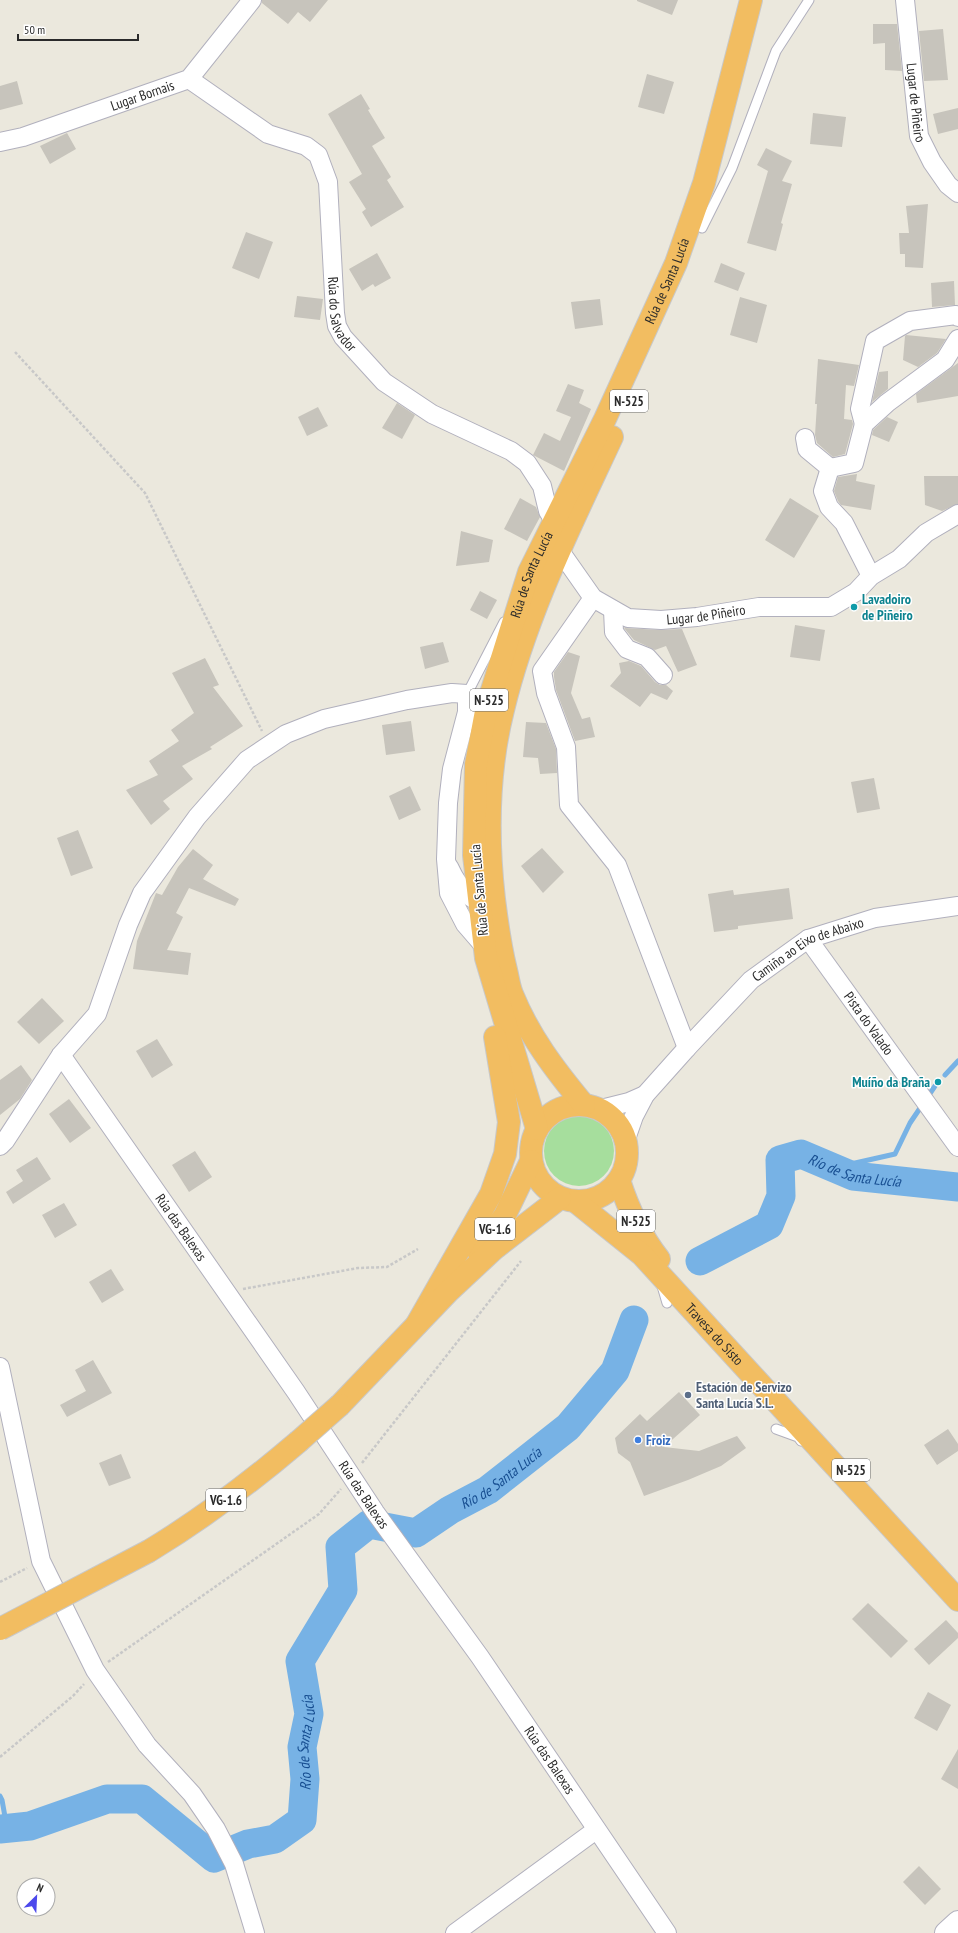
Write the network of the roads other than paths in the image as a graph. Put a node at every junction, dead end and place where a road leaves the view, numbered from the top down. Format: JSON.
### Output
{"nodes":[{"id":1,"x":252,"y":0,"type":"edge"},
{"id":2,"x":743,"y":0,"type":"edge"},
{"id":3,"x":751,"y":0,"type":"edge"},
{"id":4,"x":765,"y":0,"type":"edge"},
{"id":5,"x":809,"y":0,"type":"edge"},
{"id":6,"x":905,"y":0,"type":"edge"},
{"id":7,"x":740,"y":46,"type":"junction"},
{"id":8,"x":190,"y":79,"type":"junction"},
{"id":9,"x":0,"y":142,"type":"edge"},
{"id":10,"x":958,"y":193,"type":"edge"},
{"id":11,"x":702,"y":228,"type":"junction"},
{"id":12,"x":957,"y":314,"type":"edge"},
{"id":13,"x":958,"y":339,"type":"edge"},
{"id":14,"x":864,"y":424,"type":"junction"},
{"id":15,"x":806,"y":438,"type":"dead end"},
{"id":16,"x":830,"y":468,"type":"junction"},
{"id":17,"x":958,"y":514,"type":"edge"},
{"id":18,"x":554,"y":521,"type":"junction"},
{"id":19,"x":560,"y":551,"type":"junction"},
{"id":20,"x":528,"y":572,"type":"junction"},
{"id":21,"x":871,"y":576,"type":"junction"},
{"id":22,"x":593,"y":598,"type":"junction"},
{"id":23,"x":613,"y":610,"type":"junction"},
{"id":24,"x":662,"y":675,"type":"dead end"},
{"id":25,"x":513,"y":677,"type":"junction"},
{"id":26,"x":467,"y":694,"type":"junction"},
{"id":27,"x":446,"y":859,"type":"junction"},
{"id":28,"x":453,"y":902,"type":"junction"},
{"id":29,"x":481,"y":905,"type":"junction"},
{"id":30,"x":958,"y":906,"type":"edge"},
{"id":31,"x":808,"y":939,"type":"junction"},
{"id":32,"x":484,"y":946,"type":"junction"},
{"id":33,"x":491,"y":977,"type":"junction"},
{"id":34,"x":511,"y":992,"type":"junction"},
{"id":35,"x":686,"y":1048,"type":"junction"},
{"id":36,"x":61,"y":1056,"type":"junction"},
{"id":37,"x":645,"y":1095,"type":"junction"},
{"id":38,"x":593,"y":1107,"type":"junction"},
{"id":39,"x":536,"y":1129,"type":"junction"},
{"id":40,"x":626,"y":1139,"type":"junction"},
{"id":41,"x":0,"y":1146,"type":"edge"},
{"id":42,"x":958,"y":1147,"type":"edge"},
{"id":43,"x":531,"y":1161,"type":"junction"},
{"id":44,"x":619,"y":1180,"type":"junction"},
{"id":45,"x":568,"y":1200,"type":"junction"},
{"id":46,"x":653,"y":1267,"type":"junction"},
{"id":47,"x":449,"y":1291,"type":"junction"},
{"id":48,"x":667,"y":1303,"type":"dead end"},
{"id":49,"x":417,"y":1324,"type":"junction"},
{"id":50,"x":0,"y":1367,"type":"edge"},
{"id":51,"x":776,"y":1429,"type":"dead end"},
{"id":52,"x":958,"y":1583,"type":"edge"},
{"id":53,"x":958,"y":1600,"type":"edge"},
{"id":54,"x":958,"y":1612,"type":"edge"},
{"id":55,"x":0,"y":1629,"type":"edge"},
{"id":56,"x":596,"y":1830,"type":"junction"},
{"id":57,"x":958,"y":1922,"type":"edge"},
{"id":58,"x":255,"y":1933,"type":"edge"},
{"id":59,"x":456,"y":1933,"type":"edge"},
{"id":60,"x":667,"y":1933,"type":"edge"},
{"id":61,"x":946,"y":1933,"type":"edge"}],
"edges":[{"from":1,"to":8,"type":"street","name":"Lugar Bornais"},
{"from":2,"to":7,"type":"street","name":"Rúa de Santa Lucía"},
{"from":3,"to":7,"type":"highway","name":"Rúa de Santa Lucía","number":"N-525"},
{"from":4,"to":11,"type":"highway","name":"Rúa de Santa Lucía","number":"N-525"},
{"from":5,"to":11,"type":"lane","name":"Rúa de Santa Lucía"},
{"from":6,"to":10,"type":"street","name":"Lugar de Piñeiro"},
{"from":7,"to":18,"type":"highway","name":"Rúa de Santa Lucía","number":"N-525"},
{"from":8,"to":9,"type":"street","name":"Lugar Bornais"},
{"from":8,"to":18,"type":"street","name":"Rúa do Salvador"},
{"from":11,"to":19,"type":"highway","name":"Rúa de Santa Lucía","number":"N-525"},
{"from":12,"to":14,"type":"street"},
{"from":13,"to":14,"type":"street"},
{"from":14,"to":16,"type":"street"},
{"from":15,"to":16,"type":"street"},
{"from":16,"to":21,"type":"street"},
{"from":17,"to":21,"type":"street","name":"Lugar de Piñeiro"},
{"from":18,"to":20,"type":"highway","name":"Rúa de Santa Lucía","number":"N-525"},
{"from":19,"to":22,"type":"street","name":"Lugar de Piñeiro"},
{"from":19,"to":25,"type":"highway","name":"Rúa de Santa Lucía","number":"N-525"},
{"from":20,"to":26,"type":"lane"},
{"from":20,"to":29,"type":"highway","name":"Rúa de Santa Lucía","number":"N-525"},
{"from":21,"to":23,"type":"street","name":"Lugar de Piñeiro"},
{"from":22,"to":23,"type":"street","name":"Lugar de Piñeiro"},
{"from":22,"to":35,"type":"street"},
{"from":23,"to":24,"type":"street"},
{"from":25,"to":29,"type":"street"},
{"from":25,"to":34,"type":"highway","name":"Rúa de Santa Lucía","number":"N-525"},
{"from":26,"to":27,"type":"street"},
{"from":26,"to":36,"type":"street"},
{"from":27,"to":28,"type":"street"},
{"from":27,"to":29,"type":"street"},
{"from":28,"to":29,"type":"street"},
{"from":28,"to":32,"type":"street"},
{"from":29,"to":32,"type":"highway","name":"Rúa de Santa Lucía","number":"N-525"},
{"from":29,"to":34,"type":"street"},
{"from":30,"to":31,"type":"street","name":"Camiño ao Eixo de Abaixo"},
{"from":31,"to":35,"type":"street","name":"Camiño ao Eixo de Abaixo"},
{"from":31,"to":42,"type":"street","name":"Pista do Valado"},
{"from":32,"to":33,"type":"highway","name":"Rúa de Santa Lucía","number":"N-525"},
{"from":33,"to":39,"type":"highway","name":"Rúa de Santa Lucía","number":"N-525"},
{"from":33,"to":49,"type":"highway"},
{"from":34,"to":38,"type":"highway","name":"Rúa de Santa Lucía","number":"N-525"},
{"from":35,"to":37,"type":"street","name":"Camiño ao Eixo de Abaixo"},
{"from":36,"to":41,"type":"street"},
{"from":36,"to":56,"type":"street","name":"Rúa das Balexas"},
{"from":37,"to":38,"type":"street"},
{"from":37,"to":40,"type":"street"},
{"from":38,"to":39,"type":"highway","number":"N-525"},
{"from":38,"to":40,"type":"highway","number":"N-525"},
{"from":39,"to":43,"type":"highway","number":"N-525"},
{"from":40,"to":44,"type":"highway","number":"N-525"},
{"from":43,"to":45,"type":"highway","number":"N-525"},
{"from":43,"to":47,"type":"highway","number":"VG-1.6"},
{"from":44,"to":45,"type":"highway","number":"N-525"},
{"from":44,"to":52,"type":"highway","name":"Travesa do Sisto","number":"N-525"},
{"from":45,"to":46,"type":"highway","name":"Travesa do Sisto","number":"N-525"},
{"from":45,"to":47,"type":"highway","number":"VG-1.6"},
{"from":46,"to":48,"type":"lane"},
{"from":46,"to":53,"type":"highway","name":"Travesa do Sisto","number":"N-525"},
{"from":47,"to":49,"type":"highway","number":"VG-1.6"},
{"from":49,"to":55,"type":"highway","number":"VG-1.6","bridge":true},
{"from":50,"to":58,"type":"street"},
{"from":51,"to":54,"type":"lane"},
{"from":56,"to":59,"type":"street"},
{"from":56,"to":60,"type":"street","name":"Rúa das Balexas"},
{"from":57,"to":61,"type":"street"}]}
